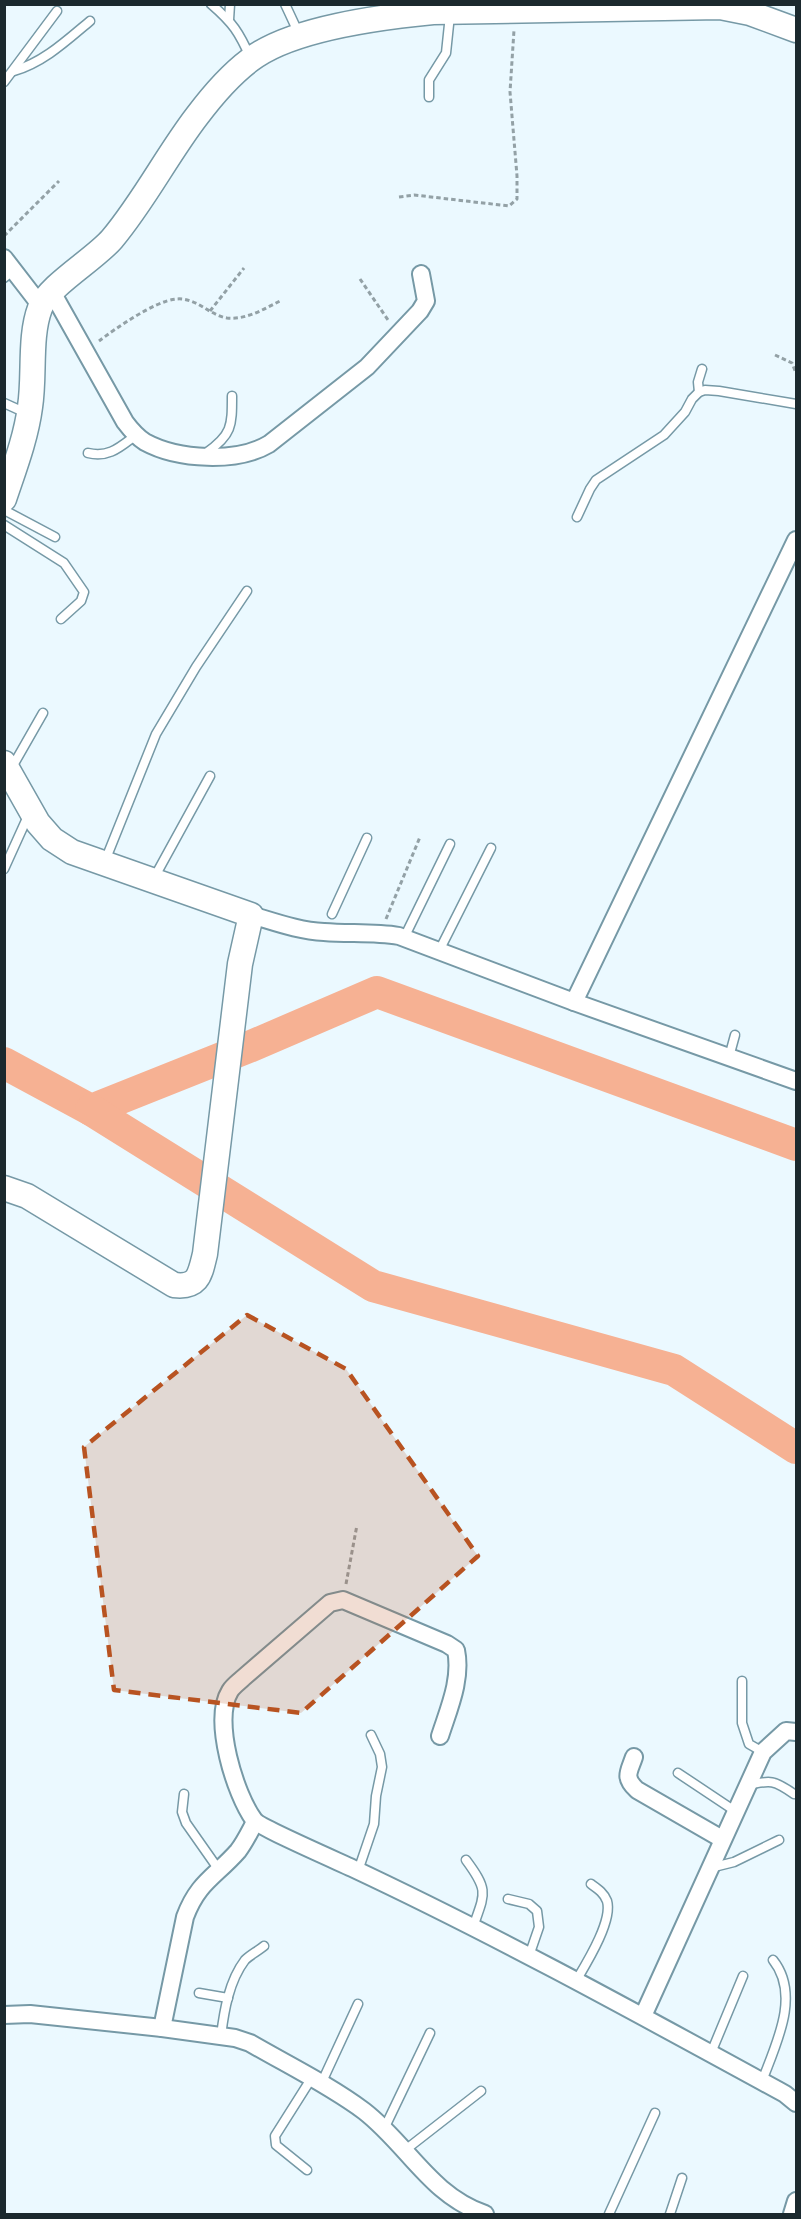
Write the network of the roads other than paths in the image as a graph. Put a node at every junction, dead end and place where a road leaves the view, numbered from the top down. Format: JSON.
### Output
{"nodes":[{"id":1,"x":211,"y":4,"type":"edge"},
{"id":2,"x":230,"y":4,"type":"edge"},
{"id":3,"x":285,"y":4,"type":"edge"},
{"id":4,"x":553,"y":7,"type":"edge"},
{"id":5,"x":57,"y":11,"type":"dead end"},
{"id":6,"x":451,"y":12,"type":"junction"},
{"id":7,"x":229,"y":20,"type":"junction"},
{"id":8,"x":90,"y":21,"type":"dead end"},
{"id":9,"x":796,"y":30,"type":"edge"},
{"id":10,"x":299,"y":35,"type":"junction"},
{"id":11,"x":251,"y":59,"type":"junction"},
{"id":12,"x":14,"y":71,"type":"junction"},
{"id":13,"x":4,"y":82,"type":"edge"},
{"id":14,"x":429,"y":97,"type":"dead end"},
{"id":15,"x":8,"y":269,"type":"edge"},
{"id":16,"x":421,"y":274,"type":"dead end"},
{"id":17,"x":46,"y":299,"type":"junction"},
{"id":18,"x":702,"y":369,"type":"dead end"},
{"id":19,"x":699,"y":392,"type":"junction"},
{"id":20,"x":232,"y":396,"type":"dead end"},
{"id":21,"x":4,"y":403,"type":"edge"},
{"id":22,"x":796,"y":404,"type":"edge"},
{"id":23,"x":29,"y":415,"type":"junction"},
{"id":24,"x":136,"y":435,"type":"junction"},
{"id":25,"x":88,"y":453,"type":"dead end"},
{"id":26,"x":201,"y":457,"type":"junction"},
{"id":27,"x":4,"y":499,"type":"edge"},
{"id":28,"x":4,"y":510,"type":"edge"},
{"id":29,"x":577,"y":517,"type":"dead end"},
{"id":30,"x":4,"y":525,"type":"edge"},
{"id":31,"x":54,"y":537,"type":"dead end"},
{"id":32,"x":796,"y":540,"type":"edge"},
{"id":33,"x":247,"y":591,"type":"dead end"},
{"id":34,"x":61,"y":619,"type":"dead end"},
{"id":35,"x":43,"y":713,"type":"dead end"},
{"id":36,"x":7,"y":768,"type":"edge"},
{"id":37,"x":210,"y":776,"type":"dead end"},
{"id":38,"x":31,"y":810,"type":"junction"},
{"id":39,"x":367,"y":838,"type":"dead end"},
{"id":40,"x":450,"y":844,"type":"dead end"},
{"id":41,"x":491,"y":848,"type":"dead end"},
{"id":42,"x":104,"y":864,"type":"junction"},
{"id":43,"x":4,"y":869,"type":"edge"},
{"id":44,"x":153,"y":881,"type":"junction"},
{"id":45,"x":332,"y":914,"type":"dead end"},
{"id":46,"x":250,"y":915,"type":"junction"},
{"id":47,"x":404,"y":938,"type":"junction"},
{"id":48,"x":439,"y":951,"type":"junction"},
{"id":49,"x":574,"y":1002,"type":"junction"},
{"id":50,"x":735,"y":1035,"type":"dead end"},
{"id":51,"x":729,"y":1057,"type":"junction"},
{"id":52,"x":796,"y":1081,"type":"edge"},
{"id":53,"x":4,"y":1188,"type":"edge"},
{"id":54,"x":742,"y":1681,"type":"dead end"},
{"id":55,"x":796,"y":1732,"type":"edge"},
{"id":56,"x":371,"y":1735,"type":"dead end"},
{"id":57,"x":440,"y":1736,"type":"dead end"},
{"id":58,"x":762,"y":1752,"type":"junction"},
{"id":59,"x":634,"y":1757,"type":"dead end"},
{"id":60,"x":678,"y":1773,"type":"dead end"},
{"id":61,"x":747,"y":1785,"type":"junction"},
{"id":62,"x":184,"y":1794,"type":"dead end"},
{"id":63,"x":794,"y":1794,"type":"dead end"},
{"id":64,"x":735,"y":1811,"type":"junction"},
{"id":65,"x":255,"y":1822,"type":"junction"},
{"id":66,"x":722,"y":1839,"type":"junction"},
{"id":67,"x":779,"y":1840,"type":"dead end"},
{"id":68,"x":466,"y":1860,"type":"dead end"},
{"id":69,"x":709,"y":1868,"type":"junction"},
{"id":70,"x":219,"y":1870,"type":"junction"},
{"id":71,"x":358,"y":1871,"type":"junction"},
{"id":72,"x":591,"y":1884,"type":"dead end"},
{"id":73,"x":508,"y":1899,"type":"dead end"},
{"id":74,"x":473,"y":1928,"type":"junction"},
{"id":75,"x":264,"y":1946,"type":"dead end"},
{"id":76,"x":528,"y":1956,"type":"junction"},
{"id":77,"x":773,"y":1960,"type":"dead end"},
{"id":78,"x":743,"y":1976,"type":"dead end"},
{"id":79,"x":576,"y":1981,"type":"junction"},
{"id":80,"x":199,"y":1993,"type":"dead end"},
{"id":81,"x":228,"y":1998,"type":"junction"},
{"id":82,"x":358,"y":2004,"type":"dead end"},
{"id":83,"x":4,"y":2015,"type":"edge"},
{"id":84,"x":643,"y":2016,"type":"junction"},
{"id":85,"x":162,"y":2028,"type":"junction"},
{"id":86,"x":430,"y":2033,"type":"dead end"},
{"id":87,"x":221,"y":2036,"type":"junction"},
{"id":88,"x":711,"y":2053,"type":"junction"},
{"id":89,"x":316,"y":2081,"type":"junction"},
{"id":90,"x":762,"y":2081,"type":"junction"},
{"id":91,"x":482,"y":2091,"type":"dead end"},
{"id":92,"x":796,"y":2103,"type":"edge"},
{"id":93,"x":655,"y":2113,"type":"dead end"},
{"id":94,"x":384,"y":2129,"type":"junction"},
{"id":95,"x":404,"y":2151,"type":"junction"},
{"id":96,"x":307,"y":2170,"type":"dead end"},
{"id":97,"x":682,"y":2178,"type":"dead end"},
{"id":98,"x":796,"y":2201,"type":"edge"},
{"id":99,"x":484,"y":2214,"type":"edge"},
{"id":100,"x":609,"y":2214,"type":"edge"},
{"id":101,"x":670,"y":2214,"type":"edge"},
{"id":102,"x":792,"y":2214,"type":"edge"}],
"edges":[{"from":1,"to":7,"type":"lane"},
{"from":2,"to":7,"type":"lane"},
{"from":3,"to":10,"type":"lane"},
{"from":4,"to":6,"type":"main road"},
{"from":4,"to":9,"type":"main road"},
{"from":5,"to":12,"type":"lane"},
{"from":6,"to":10,"type":"main road"},
{"from":6,"to":14,"type":"lane"},
{"from":7,"to":11,"type":"lane"},
{"from":8,"to":12,"type":"lane"},
{"from":10,"to":11,"type":"main road"},
{"from":11,"to":17,"type":"main road"},
{"from":12,"to":13,"type":"lane"},
{"from":15,"to":17,"type":"street"},
{"from":16,"to":26,"type":"street"},
{"from":17,"to":23,"type":"main road"},
{"from":17,"to":24,"type":"street"},
{"from":18,"to":19,"type":"lane"},
{"from":19,"to":22,"type":"lane"},
{"from":19,"to":29,"type":"lane"},
{"from":20,"to":26,"type":"lane"},
{"from":21,"to":23,"type":"lane"},
{"from":23,"to":27,"type":"main road"},
{"from":24,"to":25,"type":"lane"},
{"from":24,"to":26,"type":"street"},
{"from":28,"to":31,"type":"lane"},
{"from":30,"to":34,"type":"lane"},
{"from":32,"to":49,"type":"street"},
{"from":33,"to":42,"type":"lane"},
{"from":35,"to":36,"type":"lane"},
{"from":36,"to":38,"type":"main road"},
{"from":37,"to":44,"type":"lane"},
{"from":38,"to":42,"type":"main road"},
{"from":38,"to":43,"type":"lane"},
{"from":39,"to":45,"type":"lane"},
{"from":40,"to":47,"type":"lane"},
{"from":41,"to":48,"type":"lane"},
{"from":42,"to":44,"type":"main road"},
{"from":44,"to":46,"type":"main road"},
{"from":46,"to":47,"type":"street"},
{"from":46,"to":53,"type":"main road"},
{"from":47,"to":48,"type":"street"},
{"from":48,"to":49,"type":"street"},
{"from":49,"to":51,"type":"street"},
{"from":50,"to":51,"type":"lane"},
{"from":51,"to":52,"type":"street"},
{"from":54,"to":58,"type":"lane"},
{"from":55,"to":58,"type":"street"},
{"from":56,"to":71,"type":"lane"},
{"from":57,"to":65,"type":"street"},
{"from":58,"to":61,"type":"street"},
{"from":59,"to":66,"type":"street"},
{"from":60,"to":64,"type":"lane"},
{"from":61,"to":63,"type":"lane"},
{"from":61,"to":64,"type":"street"},
{"from":62,"to":70,"type":"lane"},
{"from":64,"to":66,"type":"street"},
{"from":65,"to":70,"type":"street"},
{"from":65,"to":71,"type":"street"},
{"from":66,"to":69,"type":"street"},
{"from":67,"to":69,"type":"lane"},
{"from":68,"to":74,"type":"lane"},
{"from":69,"to":84,"type":"street"},
{"from":70,"to":85,"type":"street"},
{"from":71,"to":74,"type":"street"},
{"from":72,"to":79,"type":"lane"},
{"from":73,"to":76,"type":"lane"},
{"from":74,"to":76,"type":"street"},
{"from":75,"to":81,"type":"lane"},
{"from":76,"to":79,"type":"street"},
{"from":77,"to":90,"type":"lane"},
{"from":78,"to":88,"type":"lane"},
{"from":79,"to":84,"type":"street"},
{"from":80,"to":81,"type":"lane"},
{"from":81,"to":87,"type":"lane"},
{"from":82,"to":89,"type":"lane"},
{"from":83,"to":85,"type":"street"},
{"from":84,"to":88,"type":"street"},
{"from":85,"to":87,"type":"street"},
{"from":86,"to":94,"type":"lane"},
{"from":87,"to":89,"type":"street"},
{"from":88,"to":90,"type":"street"},
{"from":89,"to":94,"type":"street"},
{"from":89,"to":96,"type":"lane"},
{"from":90,"to":92,"type":"street"},
{"from":91,"to":95,"type":"lane"},
{"from":93,"to":100,"type":"lane"},
{"from":94,"to":95,"type":"street"},
{"from":95,"to":99,"type":"street"},
{"from":97,"to":101,"type":"lane"},
{"from":98,"to":102,"type":"street"}]}
